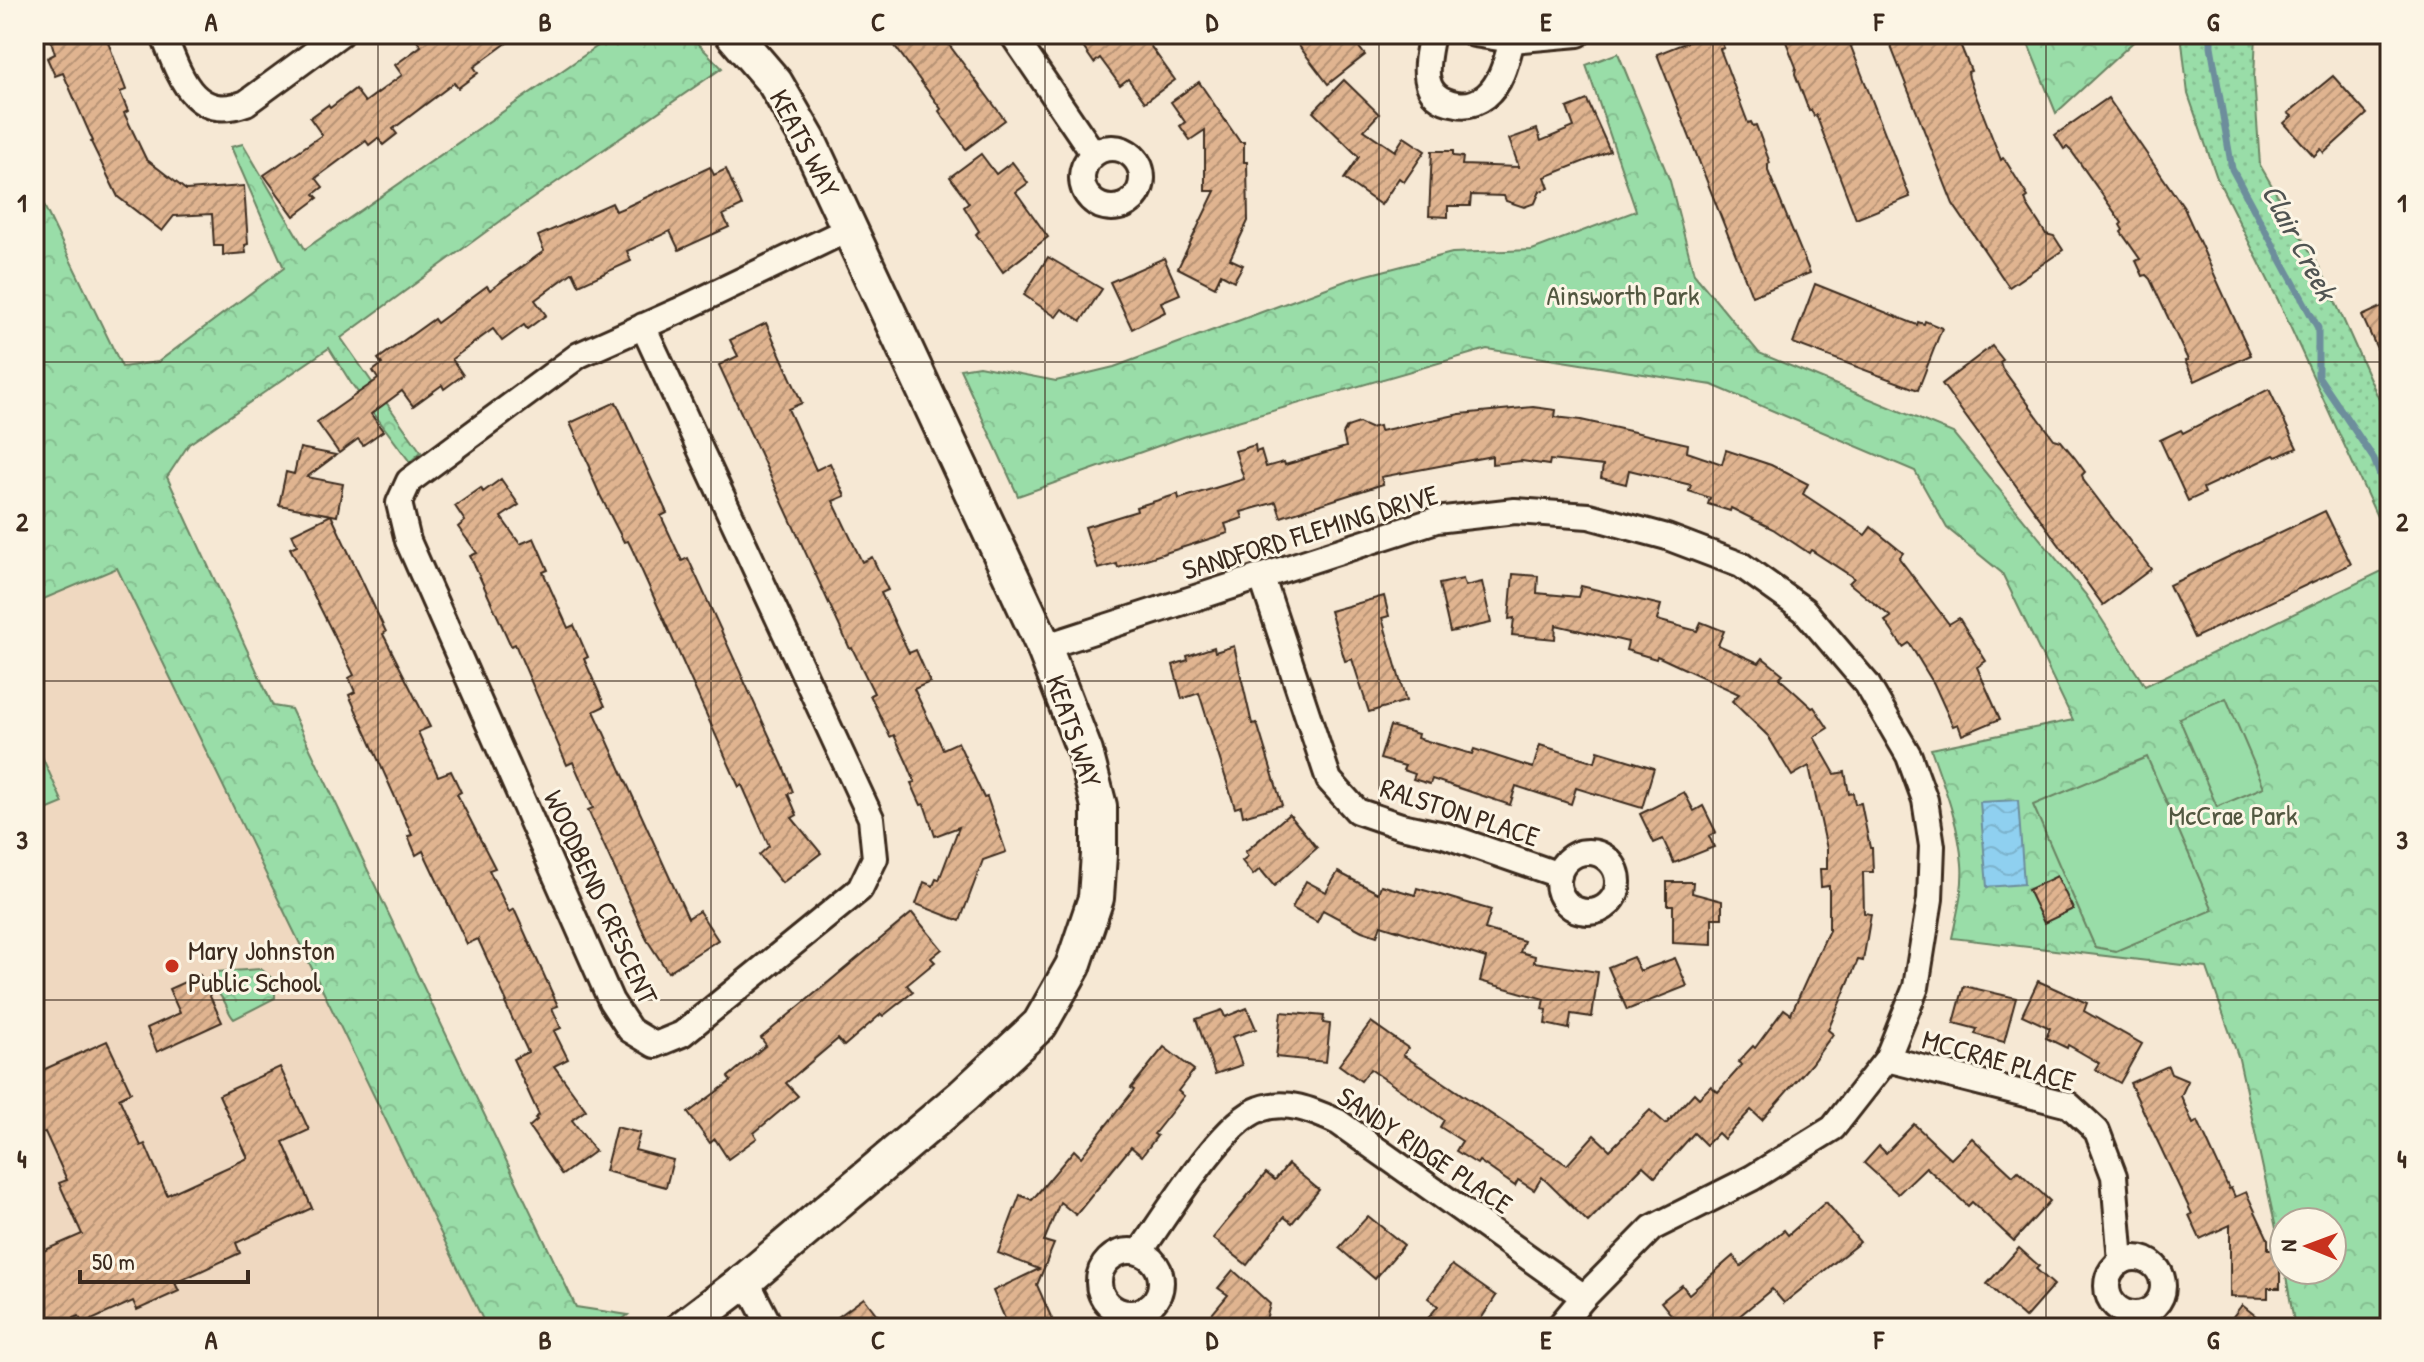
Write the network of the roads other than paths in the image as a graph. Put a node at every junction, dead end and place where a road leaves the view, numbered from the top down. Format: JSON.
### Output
{"nodes":[{"id":1,"x":163,"y":34,"type":"edge"},
{"id":2,"x":340,"y":34,"type":"edge"},
{"id":3,"x":1012,"y":34,"type":"edge"},
{"id":4,"x":1432,"y":34,"type":"edge"},
{"id":5,"x":1474,"y":34,"type":"edge"},
{"id":6,"x":1578,"y":34,"type":"edge"},
{"id":7,"x":741,"y":37,"type":"edge"},
{"id":8,"x":1512,"y":40,"type":"junction"},
{"id":9,"x":1093,"y":153,"type":"dead end"},
{"id":10,"x":849,"y":229,"type":"junction"},
{"id":11,"x":643,"y":326,"type":"junction"},
{"id":12,"x":1262,"y":578,"type":"junction"},
{"id":13,"x":1044,"y":647,"type":"junction"},
{"id":14,"x":1559,"y":875,"type":"dead end"},
{"id":15,"x":1887,"y":1059,"type":"junction"},
{"id":16,"x":1140,"y":1252,"type":"dead end"},
{"id":17,"x":2121,"y":1262,"type":"dead end"},
{"id":18,"x":746,"y":1280,"type":"junction"},
{"id":19,"x":1584,"y":1297,"type":"junction"},
{"id":20,"x":683,"y":1328,"type":"edge"},
{"id":21,"x":771,"y":1328,"type":"edge"},
{"id":22,"x":1558,"y":1328,"type":"edge"}],
"edges":[{"from":1,"to":2,"type":"street"},
{"from":3,"to":9,"type":"street"},
{"from":4,"to":8,"type":"street"},
{"from":5,"to":8,"type":"street"},
{"from":6,"to":8,"type":"street"},
{"from":7,"to":10,"type":"street","name":"KEATS WAY"},
{"from":10,"to":11,"type":"street","name":"WOODBEND CRESCENT"},
{"from":10,"to":13,"type":"street","name":"KEATS WAY"},
{"from":11,"to":11,"type":"street","name":"WOODBEND CRESCENT"},
{"from":12,"to":13,"type":"street","name":"SANDFORD FLEMING DRIVE"},
{"from":12,"to":14,"type":"street","name":"RALSTON PLACE"},
{"from":12,"to":15,"type":"street","name":"SANDFORD FLEMING DRIVE"},
{"from":13,"to":18,"type":"street","name":"KEATS WAY"},
{"from":15,"to":17,"type":"street","name":"MCCRAE PLACE"},
{"from":15,"to":19,"type":"street","name":"SANDFORD FLEMING DRIVE"},
{"from":16,"to":19,"type":"street","name":"SANDY RIDGE PLACE"},
{"from":18,"to":20,"type":"street","name":"KEATS WAY"},
{"from":18,"to":21,"type":"street"},
{"from":19,"to":22,"type":"street","name":"SANDFORD FLEMING DRIVE"}]}
